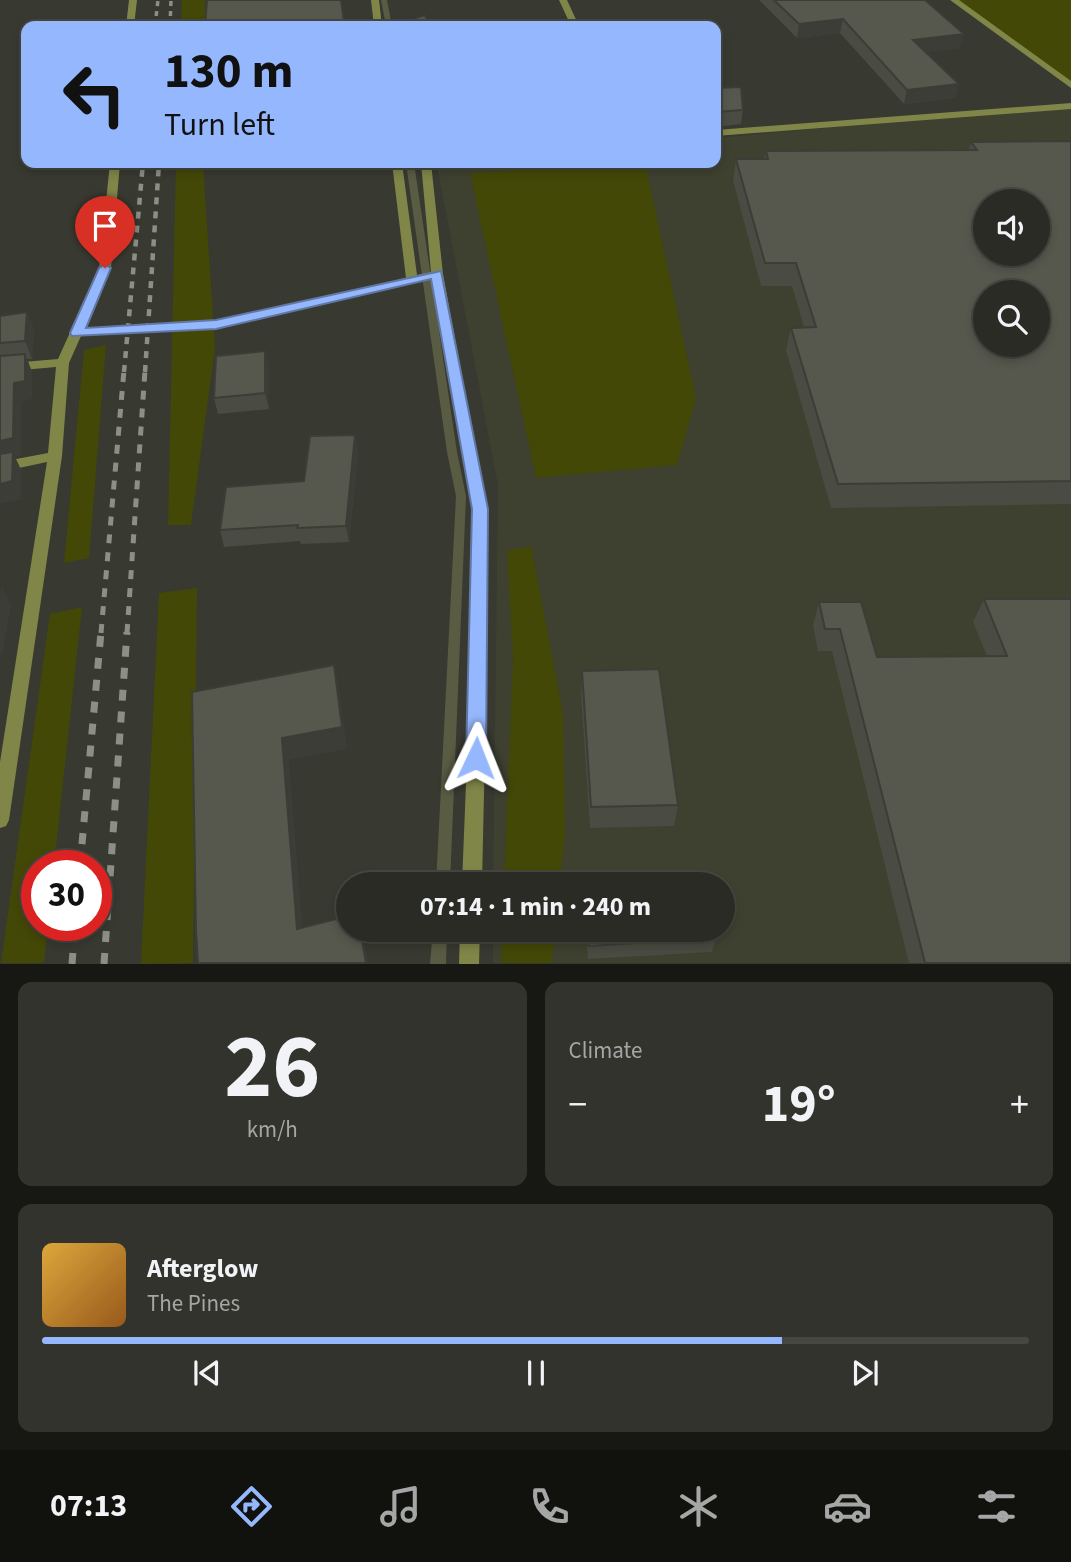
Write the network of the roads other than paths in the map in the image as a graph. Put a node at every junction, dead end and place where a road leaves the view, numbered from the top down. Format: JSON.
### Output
{"nodes":[{"id":1,"x":133,"y":0,"type":"edge"},
{"id":2,"x":375,"y":0,"type":"edge"},
{"id":3,"x":564,"y":0,"type":"edge"},
{"id":4,"x":954,"y":0,"type":"edge"},
{"id":5,"x":131,"y":21,"type":"edge"},
{"id":6,"x":377,"y":21,"type":"edge"},
{"id":7,"x":573,"y":21,"type":"edge"},
{"id":8,"x":1071,"y":85,"type":"edge"},
{"id":9,"x":1071,"y":106,"type":"edge"},
{"id":10,"x":721,"y":134,"type":"edge"},
{"id":11,"x":115,"y":168,"type":"edge"},
{"id":12,"x":398,"y":168,"type":"edge"},
{"id":13,"x":426,"y":168,"type":"edge"},
{"id":14,"x":437,"y":274,"type":"junction"},
{"id":15,"x":412,"y":279,"type":"junction"},
{"id":16,"x":77,"y":333,"type":"junction"},
{"id":17,"x":63,"y":363,"type":"junction"},
{"id":18,"x":0,"y":368,"type":"edge"},
{"id":19,"x":55,"y":456,"type":"junction"},
{"id":20,"x":0,"y":467,"type":"edge"},
{"id":21,"x":0,"y":820,"type":"edge"},
{"id":22,"x":472,"y":872,"type":"edge"},
{"id":23,"x":470,"y":942,"type":"edge"},
{"id":24,"x":469,"y":964,"type":"edge"}],
"edges":[{"from":1,"to":5,"type":"street"},
{"from":2,"to":6,"type":"street"},
{"from":3,"to":7,"type":"street"},
{"from":4,"to":8,"type":"street"},
{"from":9,"to":10,"type":"street"},
{"from":11,"to":16,"type":"street"},
{"from":12,"to":15,"type":"street"},
{"from":13,"to":14,"type":"street"},
{"from":14,"to":15,"type":"street"},
{"from":14,"to":22,"type":"street"},
{"from":15,"to":16,"type":"street"},
{"from":16,"to":17,"type":"street"},
{"from":17,"to":18,"type":"street"},
{"from":17,"to":19,"type":"street"},
{"from":19,"to":20,"type":"street"},
{"from":19,"to":21,"type":"street"},
{"from":23,"to":24,"type":"street"}]}
